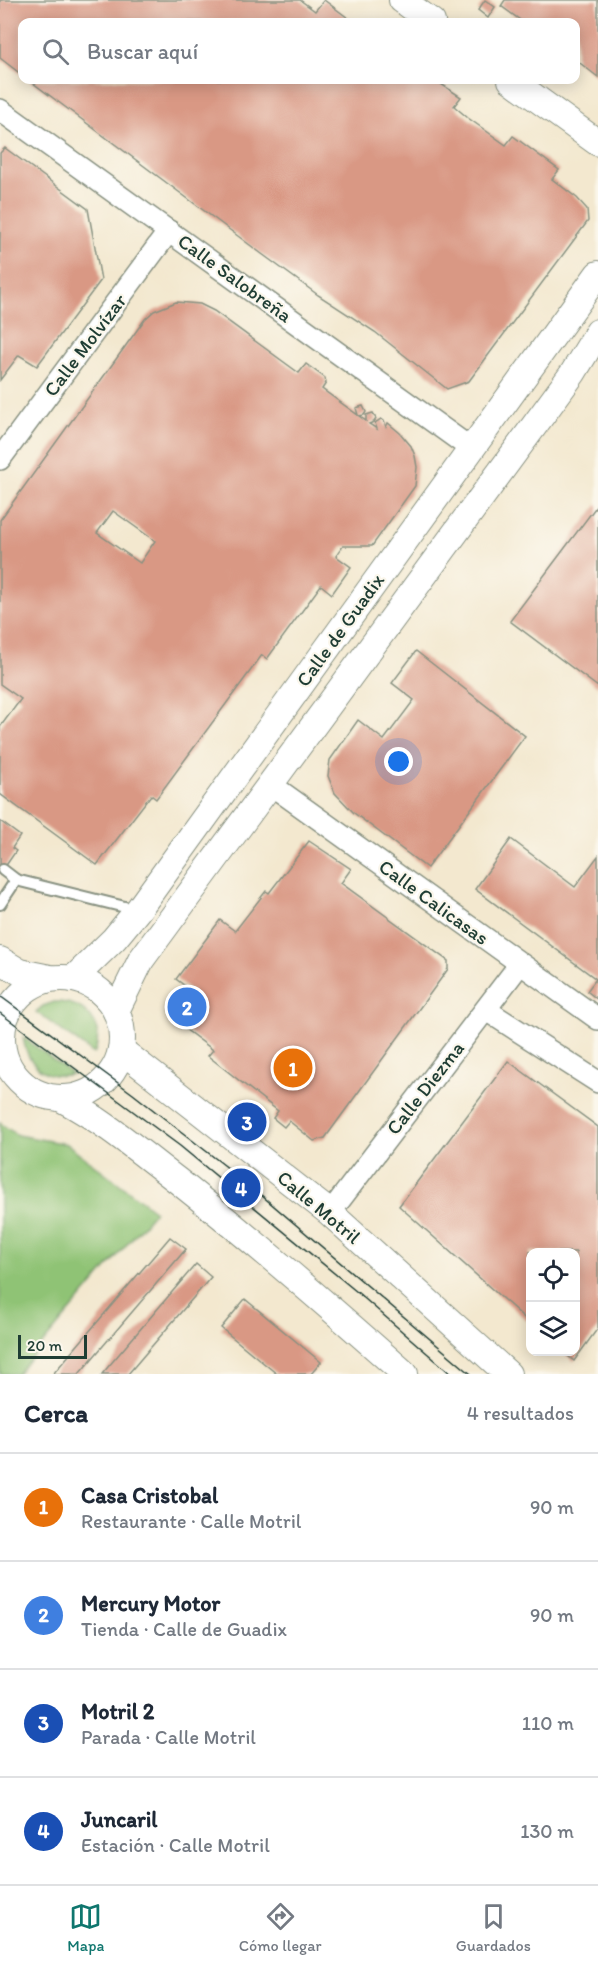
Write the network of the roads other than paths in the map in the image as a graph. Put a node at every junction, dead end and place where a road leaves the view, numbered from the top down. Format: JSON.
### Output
{"nodes":[{"id":1,"x":402,"y":0,"type":"edge"},
{"id":2,"x":427,"y":18,"type":"edge"},
{"id":3,"x":517,"y":84,"type":"edge"},
{"id":4,"x":0,"y":110,"type":"edge"},
{"id":5,"x":598,"y":143,"type":"edge"},
{"id":6,"x":169,"y":231,"type":"junction"},
{"id":7,"x":598,"y":274,"type":"edge"},
{"id":8,"x":598,"y":332,"type":"edge"},
{"id":9,"x":470,"y":448,"type":"junction"},
{"id":10,"x":0,"y":459,"type":"edge"},
{"id":11,"x":270,"y":784,"type":"junction"},
{"id":12,"x":3,"y":870,"type":"dead end"},
{"id":13,"x":16,"y":880,"type":"junction"},
{"id":14,"x":0,"y":903,"type":"edge"},
{"id":15,"x":138,"y":910,"type":"junction"},
{"id":16,"x":0,"y":960,"type":"edge"},
{"id":17,"x":520,"y":964,"type":"junction"},
{"id":18,"x":61,"y":979,"type":"junction"},
{"id":19,"x":486,"y":1010,"type":"junction"},
{"id":20,"x":116,"y":1011,"type":"junction"},
{"id":21,"x":598,"y":1018,"type":"edge"},
{"id":22,"x":1,"y":1049,"type":"edge"},
{"id":23,"x":121,"y":1050,"type":"junction"},
{"id":24,"x":598,"y":1082,"type":"edge"},
{"id":25,"x":62,"y":1099,"type":"junction"},
{"id":26,"x":330,"y":1212,"type":"junction"},
{"id":27,"x":405,"y":1374,"type":"edge"},
{"id":28,"x":508,"y":1374,"type":"edge"}],
"edges":[{"from":1,"to":2,"type":"street"},
{"from":3,"to":5,"type":"street"},
{"from":4,"to":6,"type":"street","name":"Calle Salobreña"},
{"from":6,"to":9,"type":"street","name":"Calle Salobreña"},
{"from":6,"to":10,"type":"street","name":"Calle Molvízar"},
{"from":7,"to":9,"type":"street","name":"Calle de Guadix"},
{"from":8,"to":11,"type":"street","name":"Calle de Guadix"},
{"from":9,"to":15,"type":"street","name":"Calle de Guadix"},
{"from":11,"to":17,"type":"street","name":"Calle Calicasas"},
{"from":11,"to":20,"type":"street","name":"Calle de Guadix"},
{"from":12,"to":13,"type":"lane"},
{"from":13,"to":14,"type":"lane"},
{"from":13,"to":15,"type":"lane"},
{"from":15,"to":18,"type":"street","name":"Calle de Guadix"},
{"from":16,"to":18,"type":"street"},
{"from":17,"to":19,"type":"street","name":"Calle Diezma"},
{"from":17,"to":21,"type":"street","name":"Calle Calicasas"},
{"from":18,"to":20,"type":"street"},
{"from":18,"to":22,"type":"street"},
{"from":19,"to":24,"type":"street"},
{"from":19,"to":26,"type":"street","name":"Calle Diezma"},
{"from":20,"to":23,"type":"street"},
{"from":22,"to":25,"type":"street"},
{"from":23,"to":25,"type":"street"},
{"from":23,"to":26,"type":"street","name":"Calle Motril"},
{"from":25,"to":27,"type":"street"},
{"from":26,"to":28,"type":"street","name":"Calle Motril"}]}
